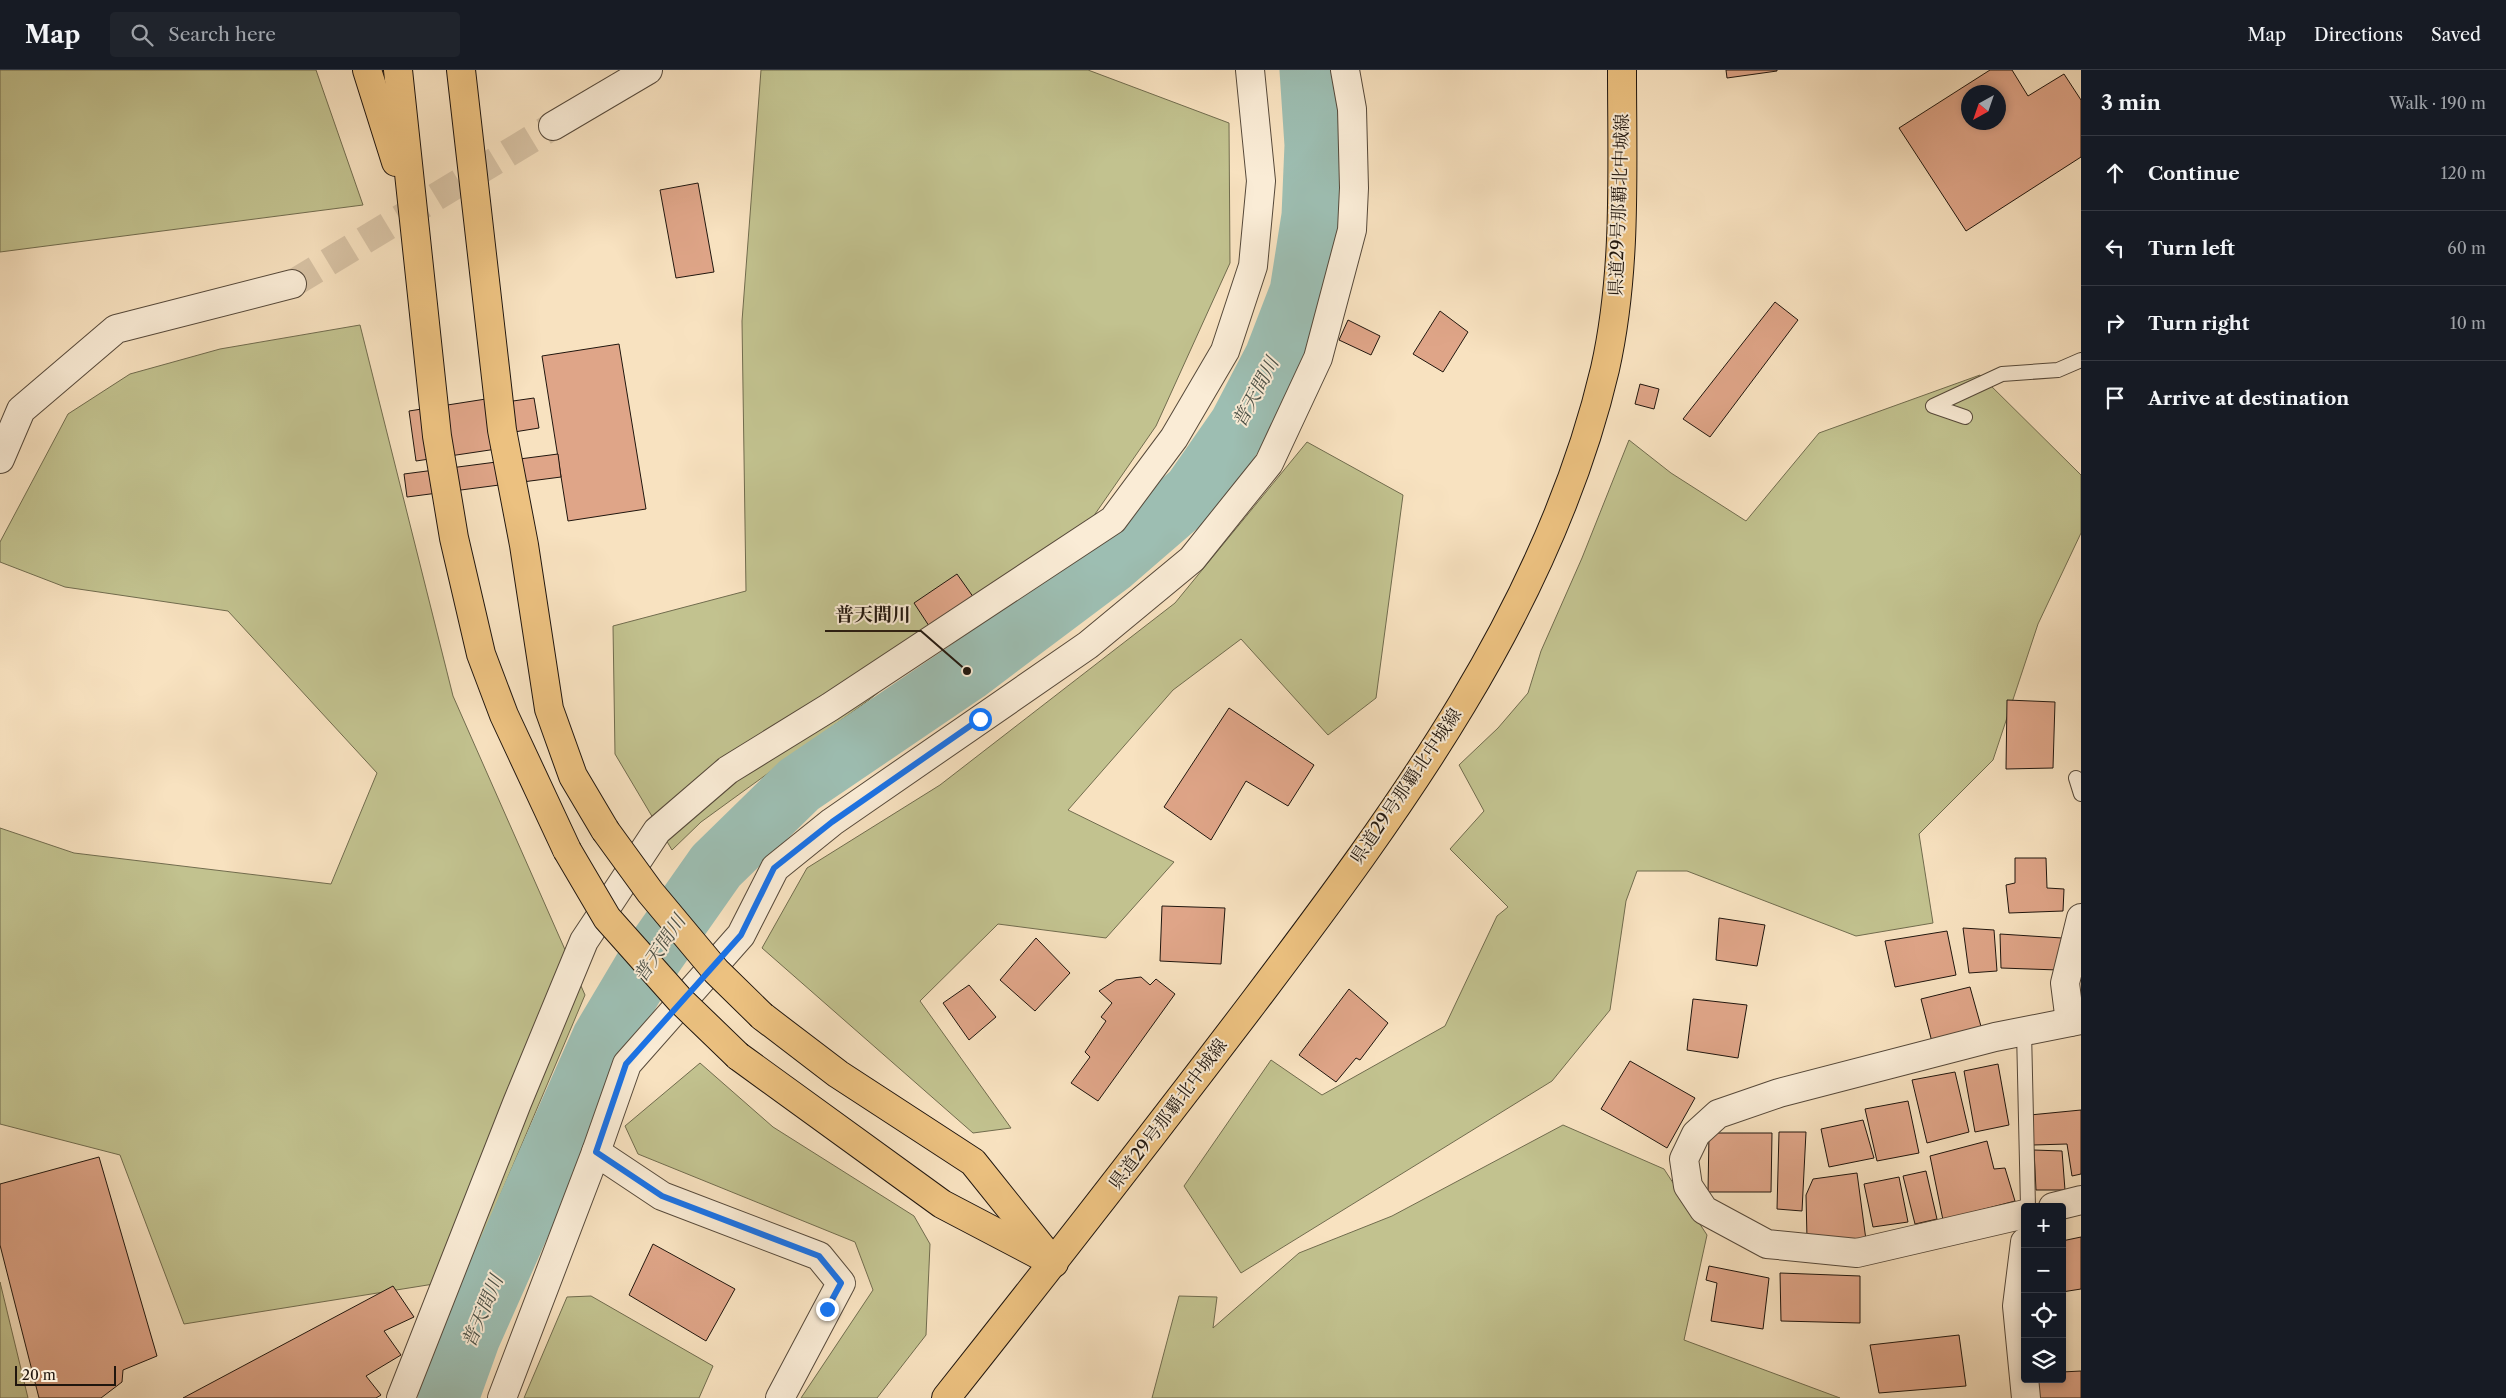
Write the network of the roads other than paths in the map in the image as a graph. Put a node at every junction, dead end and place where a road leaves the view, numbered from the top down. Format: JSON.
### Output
{"nodes":[{"id":1,"x":367,"y":70,"type":"edge"},
{"id":2,"x":398,"y":70,"type":"edge"},
{"id":3,"x":461,"y":70,"type":"edge"},
{"id":4,"x":648,"y":70,"type":"edge"},
{"id":5,"x":1250,"y":70,"type":"edge"},
{"id":6,"x":1345,"y":70,"type":"edge"},
{"id":7,"x":1622,"y":70,"type":"edge"},
{"id":8,"x":553,"y":126,"type":"tunnel mouth"},
{"id":9,"x":414,"y":221,"type":"junction"},
{"id":10,"x":292,"y":284,"type":"tunnel mouth"},
{"id":11,"x":2081,"y":360,"type":"edge"},
{"id":12,"x":1965,"y":417,"type":"dead end"},
{"id":13,"x":0,"y":459,"type":"edge"},
{"id":14,"x":2076,"y":778,"type":"dead end"},
{"id":15,"x":2081,"y":794,"type":"edge"},
{"id":16,"x":2081,"y":918,"type":"edge"},
{"id":17,"x":2075,"y":1021,"type":"edge"},
{"id":18,"x":2024,"y":1031,"type":"junction"},
{"id":19,"x":596,"y":1152,"type":"junction"},
{"id":20,"x":2081,"y":1200,"type":"edge"},
{"id":21,"x":2028,"y":1203,"type":"edge"},
{"id":22,"x":2066,"y":1204,"type":"edge"},
{"id":23,"x":2021,"y":1215,"type":"edge"},
{"id":24,"x":2024,"y":1248,"type":"edge"},
{"id":25,"x":1054,"y":1263,"type":"junction"},
{"id":26,"x":401,"y":1398,"type":"edge"},
{"id":27,"x":502,"y":1398,"type":"edge"},
{"id":28,"x":780,"y":1398,"type":"edge"},
{"id":29,"x":946,"y":1398,"type":"edge"},
{"id":30,"x":2026,"y":1398,"type":"edge"}],
"edges":[{"from":1,"to":9,"type":"main road"},
{"from":2,"to":9,"type":"main road"},
{"from":3,"to":25,"type":"main road","bridge":true},
{"from":4,"to":8,"type":"street"},
{"from":5,"to":26,"type":"street"},
{"from":6,"to":19,"type":"street"},
{"from":7,"to":25,"type":"main road","name":"県道29号那覇北中城線"},
{"from":9,"to":25,"type":"main road","bridge":true},
{"from":10,"to":13,"type":"street"},
{"from":11,"to":12,"type":"lane"},
{"from":14,"to":15,"type":"lane"},
{"from":16,"to":17,"type":"street"},
{"from":17,"to":18,"type":"street"},
{"from":18,"to":21,"type":"lane"},
{"from":18,"to":23,"type":"street"},
{"from":19,"to":27,"type":"street"},
{"from":19,"to":28,"type":"street"},
{"from":20,"to":22,"type":"street"},
{"from":24,"to":30,"type":"street"},
{"from":25,"to":29,"type":"main road","name":"県道29号那覇北中城線"}]}
